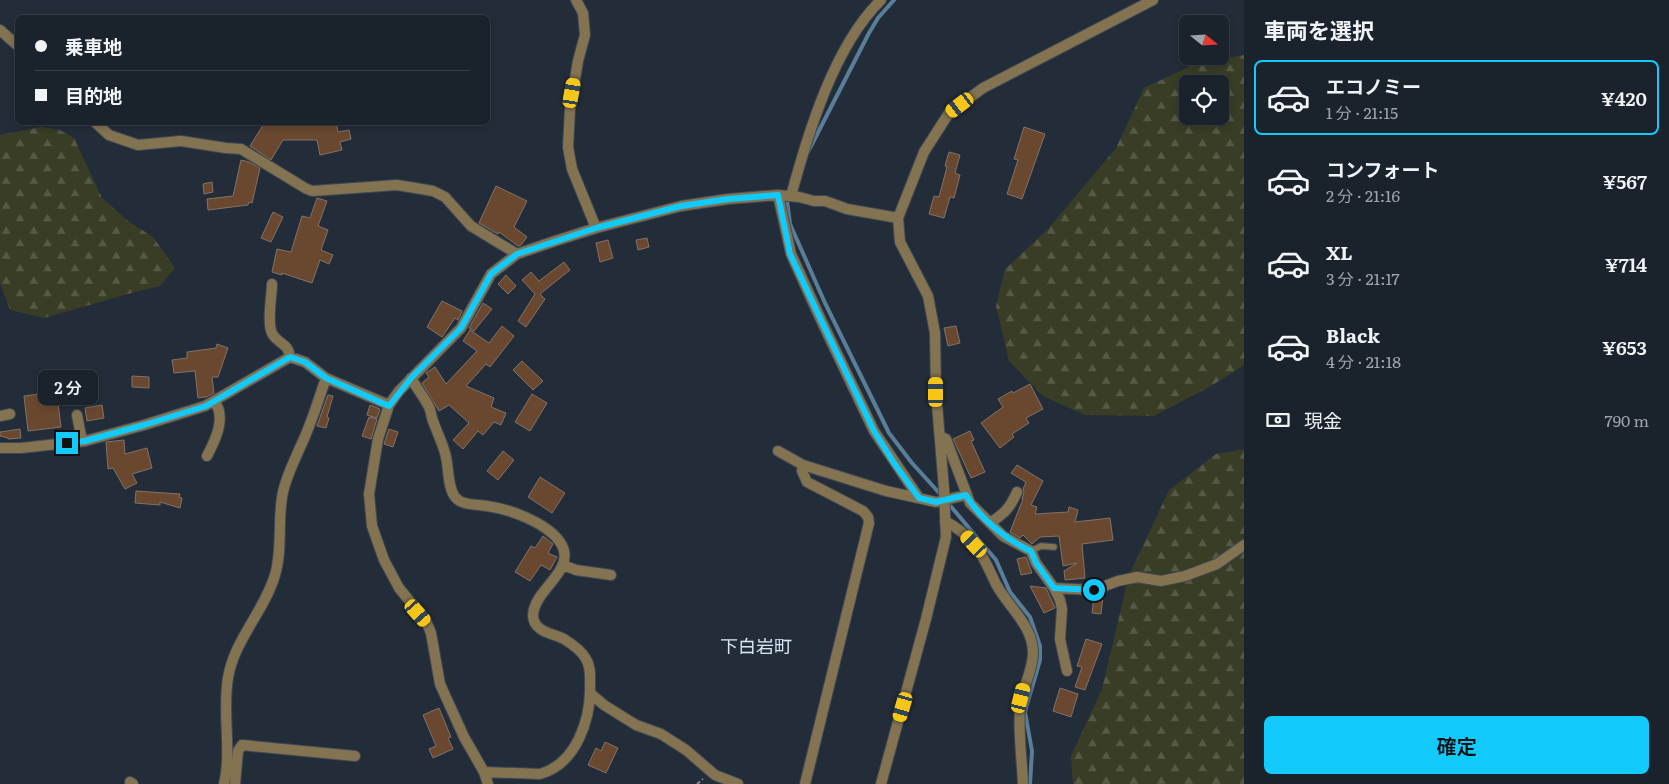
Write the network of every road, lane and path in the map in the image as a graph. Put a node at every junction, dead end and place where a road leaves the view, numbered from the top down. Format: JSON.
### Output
{"nodes":[{"id":1,"x":576,"y":0,"type":"edge"},
{"id":2,"x":881,"y":0,"type":"edge"},
{"id":3,"x":1153,"y":0,"type":"edge"},
{"id":4,"x":0,"y":30,"type":"edge"},
{"id":5,"x":15,"y":43,"type":"edge"},
{"id":6,"x":98,"y":125,"type":"edge"},
{"id":7,"x":778,"y":195,"type":"junction"},
{"id":8,"x":791,"y":196,"type":"junction"},
{"id":9,"x":898,"y":218,"type":"junction"},
{"id":10,"x":596,"y":228,"type":"junction"},
{"id":11,"x":517,"y":254,"type":"junction"},
{"id":12,"x":272,"y":284,"type":"dead end"},
{"id":13,"x":290,"y":357,"type":"junction"},
{"id":14,"x":326,"y":378,"type":"junction"},
{"id":15,"x":411,"y":378,"type":"junction"},
{"id":16,"x":214,"y":401,"type":"junction"},
{"id":17,"x":389,"y":406,"type":"junction"},
{"id":18,"x":77,"y":415,"type":"dead end"},
{"id":19,"x":940,"y":436,"type":"junction"},
{"id":20,"x":82,"y":441,"type":"junction"},
{"id":21,"x":0,"y":448,"type":"edge"},
{"id":22,"x":778,"y":451,"type":"dead end"},
{"id":23,"x":207,"y":456,"type":"dead end"},
{"id":24,"x":803,"y":465,"type":"junction"},
{"id":25,"x":1017,"y":492,"type":"dead end"},
{"id":26,"x":966,"y":495,"type":"junction"},
{"id":27,"x":919,"y":498,"type":"junction"},
{"id":28,"x":944,"y":500,"type":"junction"},
{"id":29,"x":945,"y":521,"type":"junction"},
{"id":30,"x":990,"y":523,"type":"junction"},
{"id":31,"x":1244,"y":545,"type":"edge"},
{"id":32,"x":1054,"y":547,"type":"dead end"},
{"id":33,"x":1031,"y":551,"type":"junction"},
{"id":34,"x":563,"y":565,"type":"junction"},
{"id":35,"x":611,"y":575,"type":"dead end"},
{"id":36,"x":1054,"y":588,"type":"junction"},
{"id":37,"x":1066,"y":671,"type":"dead end"},
{"id":38,"x":590,"y":693,"type":"junction"},
{"id":39,"x":355,"y":756,"type":"dead end"},
{"id":40,"x":484,"y":772,"type":"junction"},
{"id":41,"x":224,"y":784,"type":"edge"},
{"id":42,"x":235,"y":784,"type":"edge"},
{"id":43,"x":488,"y":784,"type":"edge"},
{"id":44,"x":738,"y":784,"type":"edge"},
{"id":45,"x":805,"y":784,"type":"edge"},
{"id":46,"x":881,"y":784,"type":"edge"},
{"id":47,"x":1023,"y":784,"type":"edge"}],
"edges":[{"from":1,"to":10,"type":"street"},
{"from":2,"to":8,"type":"street"},
{"from":3,"to":9,"type":"street"},
{"from":4,"to":5,"type":"street"},
{"from":6,"to":11,"type":"street"},
{"from":7,"to":8,"type":"street"},
{"from":7,"to":10,"type":"street"},
{"from":7,"to":27,"type":"street"},
{"from":8,"to":9,"type":"street"},
{"from":9,"to":19,"type":"street"},
{"from":10,"to":11,"type":"street"},
{"from":11,"to":15,"type":"street"},
{"from":12,"to":13,"type":"street"},
{"from":13,"to":14,"type":"street"},
{"from":13,"to":16,"type":"street"},
{"from":14,"to":17,"type":"street"},
{"from":14,"to":41,"type":"street"},
{"from":15,"to":17,"type":"street"},
{"from":15,"to":34,"type":"street"},
{"from":16,"to":20,"type":"street"},
{"from":16,"to":23,"type":"street"},
{"from":17,"to":40,"type":"street"},
{"from":18,"to":20,"type":"street"},
{"from":19,"to":26,"type":"street"},
{"from":19,"to":28,"type":"street"},
{"from":20,"to":21,"type":"street"},
{"from":22,"to":24,"type":"street"},
{"from":24,"to":27,"type":"street"},
{"from":24,"to":45,"type":"street"},
{"from":25,"to":30,"type":"street"},
{"from":26,"to":28,"type":"street"},
{"from":26,"to":30,"type":"street"},
{"from":27,"to":28,"type":"street"},
{"from":28,"to":29,"type":"street"},
{"from":29,"to":46,"type":"street"},
{"from":29,"to":47,"type":"street"},
{"from":30,"to":33,"type":"street"},
{"from":31,"to":36,"type":"street"},
{"from":32,"to":33,"type":"lane"},
{"from":33,"to":36,"type":"street"},
{"from":34,"to":35,"type":"street"},
{"from":34,"to":38,"type":"street"},
{"from":36,"to":37,"type":"street"},
{"from":38,"to":40,"type":"street"},
{"from":38,"to":44,"type":"street"},
{"from":39,"to":42,"type":"street"},
{"from":40,"to":43,"type":"street"}]}
